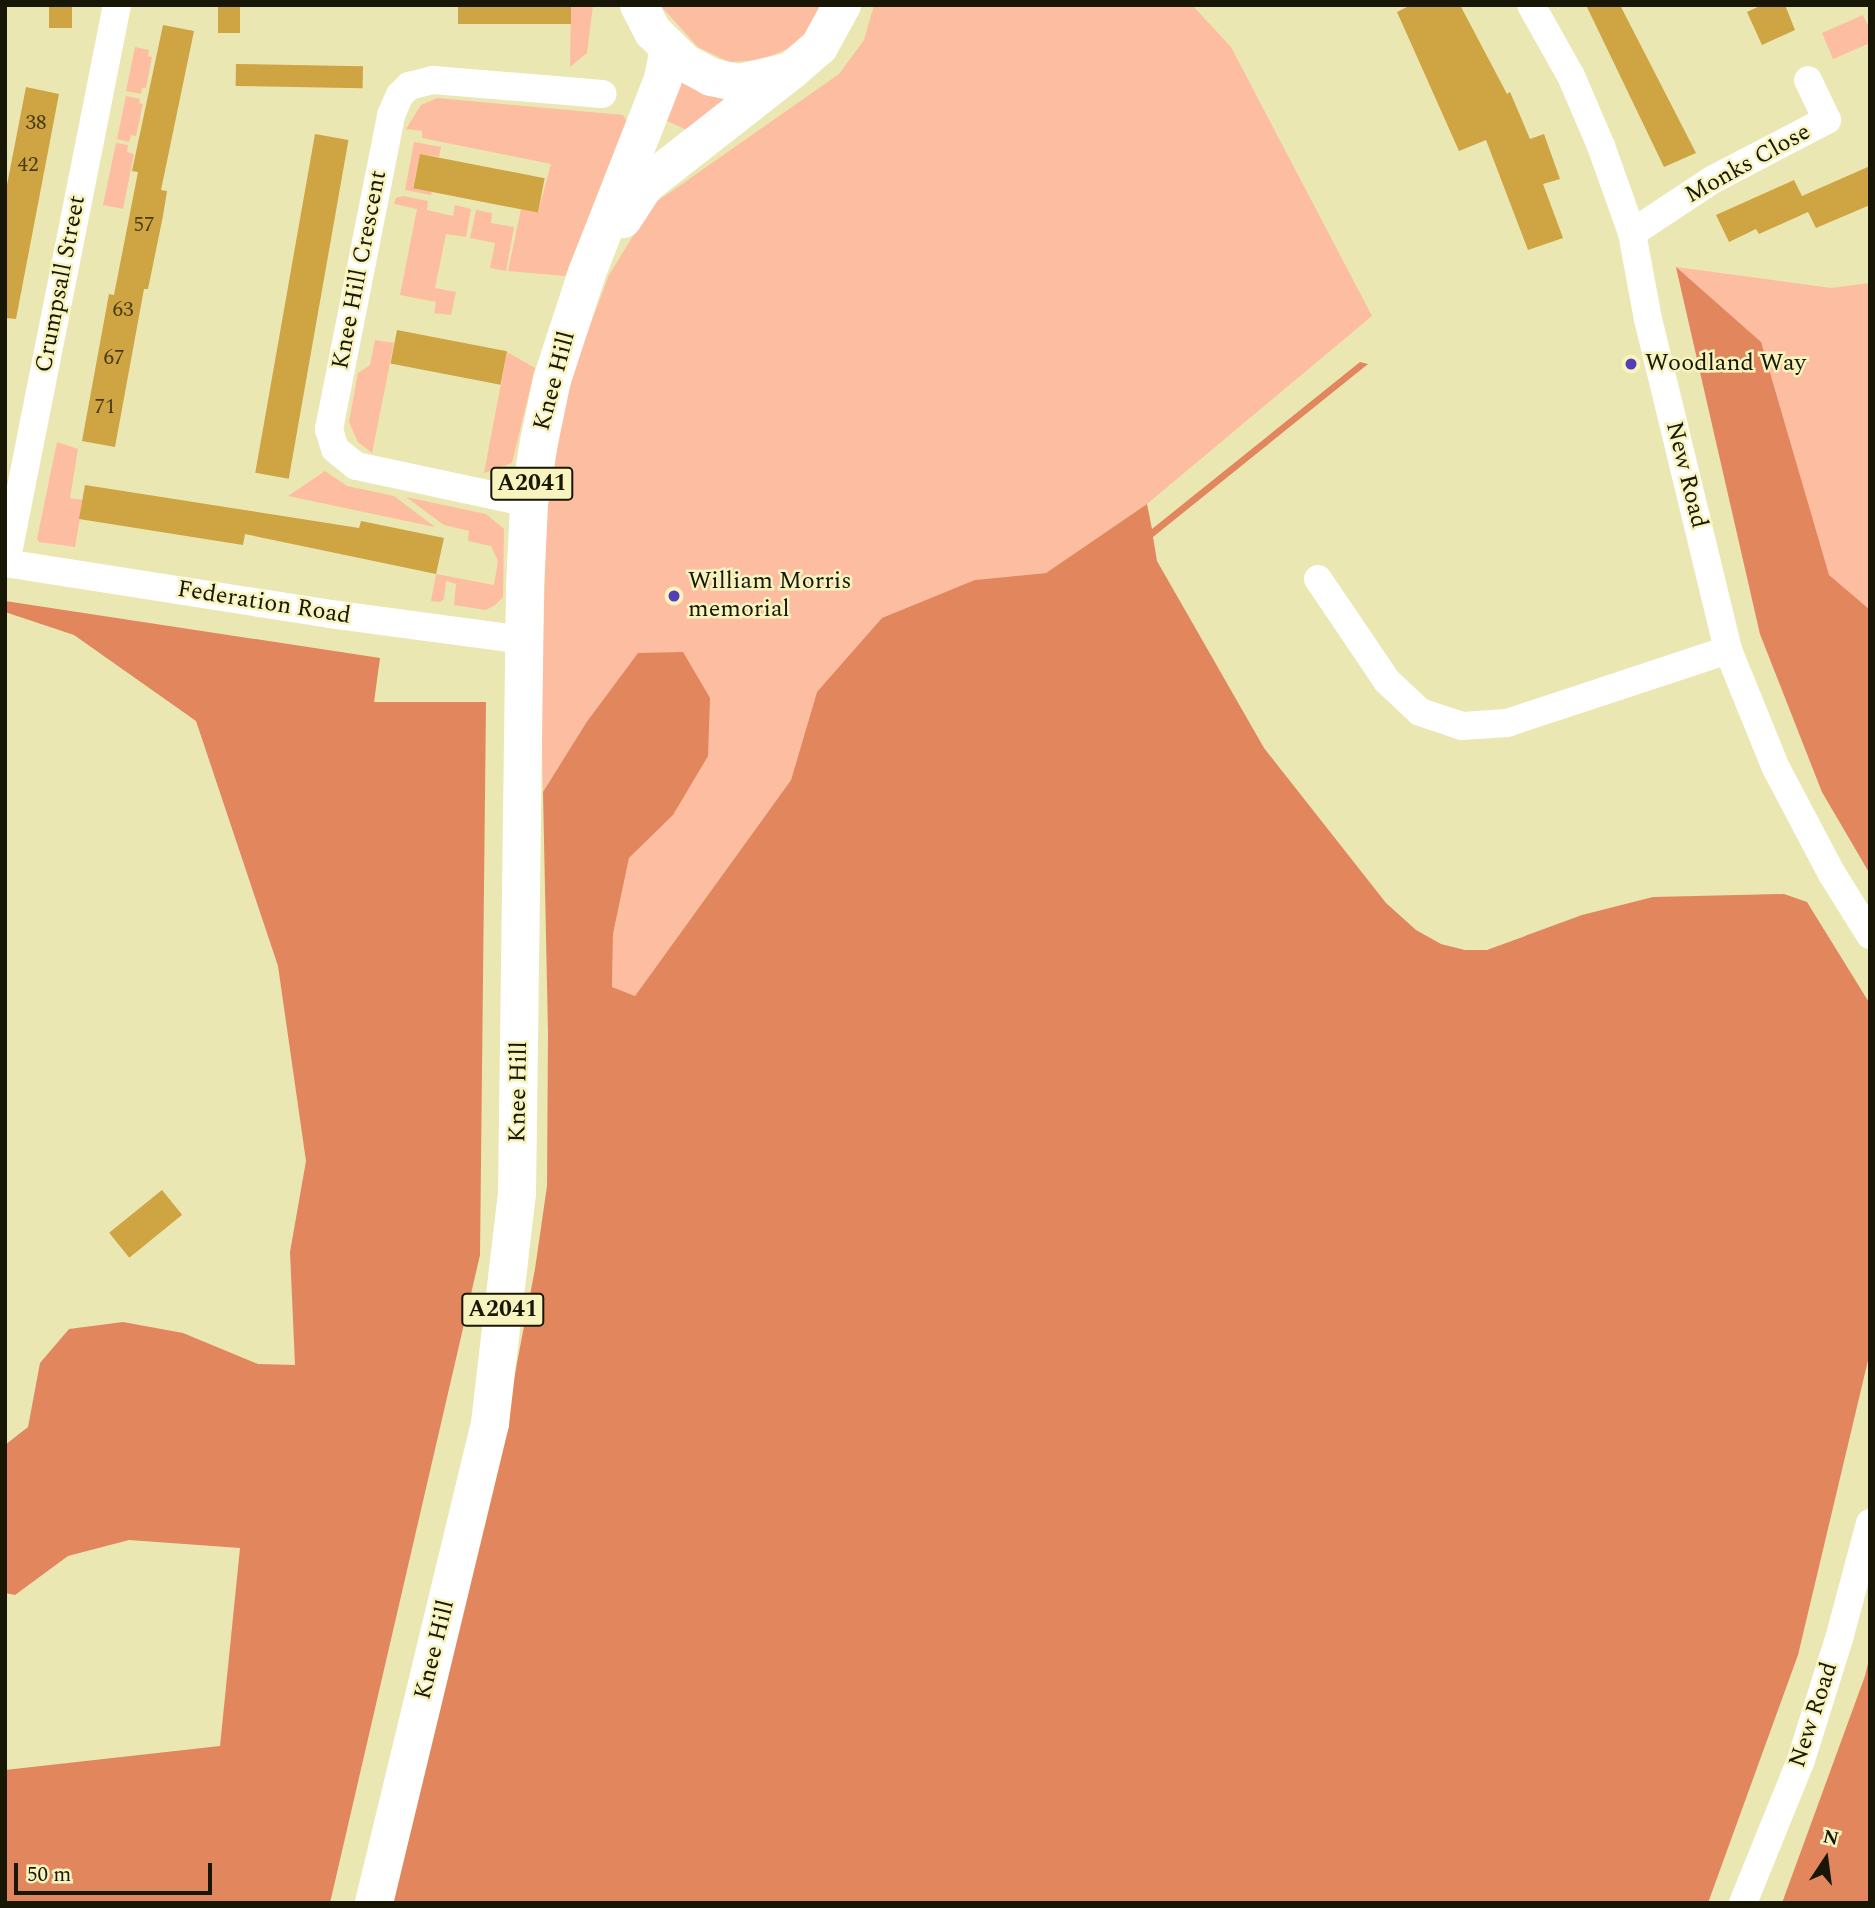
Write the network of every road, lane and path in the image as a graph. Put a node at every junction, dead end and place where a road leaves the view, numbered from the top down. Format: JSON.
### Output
{"nodes":[{"id":1,"x":117,"y":5,"type":"edge"},
{"id":2,"x":639,"y":5,"type":"edge"},
{"id":3,"x":842,"y":5,"type":"edge"},
{"id":4,"x":1531,"y":5,"type":"edge"},
{"id":5,"x":669,"y":48,"type":"junction"},
{"id":6,"x":791,"y":71,"type":"junction"},
{"id":7,"x":1808,"y":80,"type":"dead end"},
{"id":8,"x":603,"y":94,"type":"dead end"},
{"id":9,"x":1632,"y":233,"type":"junction"},
{"id":10,"x":587,"y":273,"type":"junction"},
{"id":11,"x":529,"y":503,"type":"junction"},
{"id":12,"x":6,"y":563,"type":"edge"},
{"id":13,"x":1318,"y":579,"type":"dead end"},
{"id":14,"x":524,"y":640,"type":"junction"},
{"id":15,"x":1728,"y":650,"type":"junction"},
{"id":16,"x":1870,"y":935,"type":"edge"},
{"id":17,"x":1870,"y":1522,"type":"edge"},
{"id":18,"x":374,"y":1903,"type":"edge"},
{"id":19,"x":1743,"y":1903,"type":"edge"}],
"edges":[{"from":1,"to":12,"type":"street","name":"Crumpsall Street"},
{"from":2,"to":5,"type":"main road","name":"Knee Hill","number":"A2041"},
{"from":3,"to":6,"type":"main road","name":"Knee Hill","number":"A2041"},
{"from":4,"to":9,"type":"street","name":"New Road"},
{"from":5,"to":6,"type":"main road","name":"Knee Hill","number":"A2041"},
{"from":5,"to":10,"type":"main road","name":"Knee Hill","number":"A2041"},
{"from":6,"to":10,"type":"main road","name":"Knee Hill","number":"A2041"},
{"from":7,"to":9,"type":"street","name":"Monks Close"},
{"from":8,"to":11,"type":"street","name":"Knee Hill Crescent"},
{"from":9,"to":15,"type":"street","name":"New Road"},
{"from":10,"to":11,"type":"main road","name":"Knee Hill","number":"A2041"},
{"from":11,"to":14,"type":"main road","name":"Knee Hill","number":"A2041"},
{"from":12,"to":14,"type":"street","name":"Federation Road"},
{"from":13,"to":15,"type":"street"},
{"from":14,"to":18,"type":"main road","name":"Knee Hill","number":"A2041"},
{"from":15,"to":16,"type":"street","name":"New Road"},
{"from":17,"to":19,"type":"street","name":"New Road"}]}
